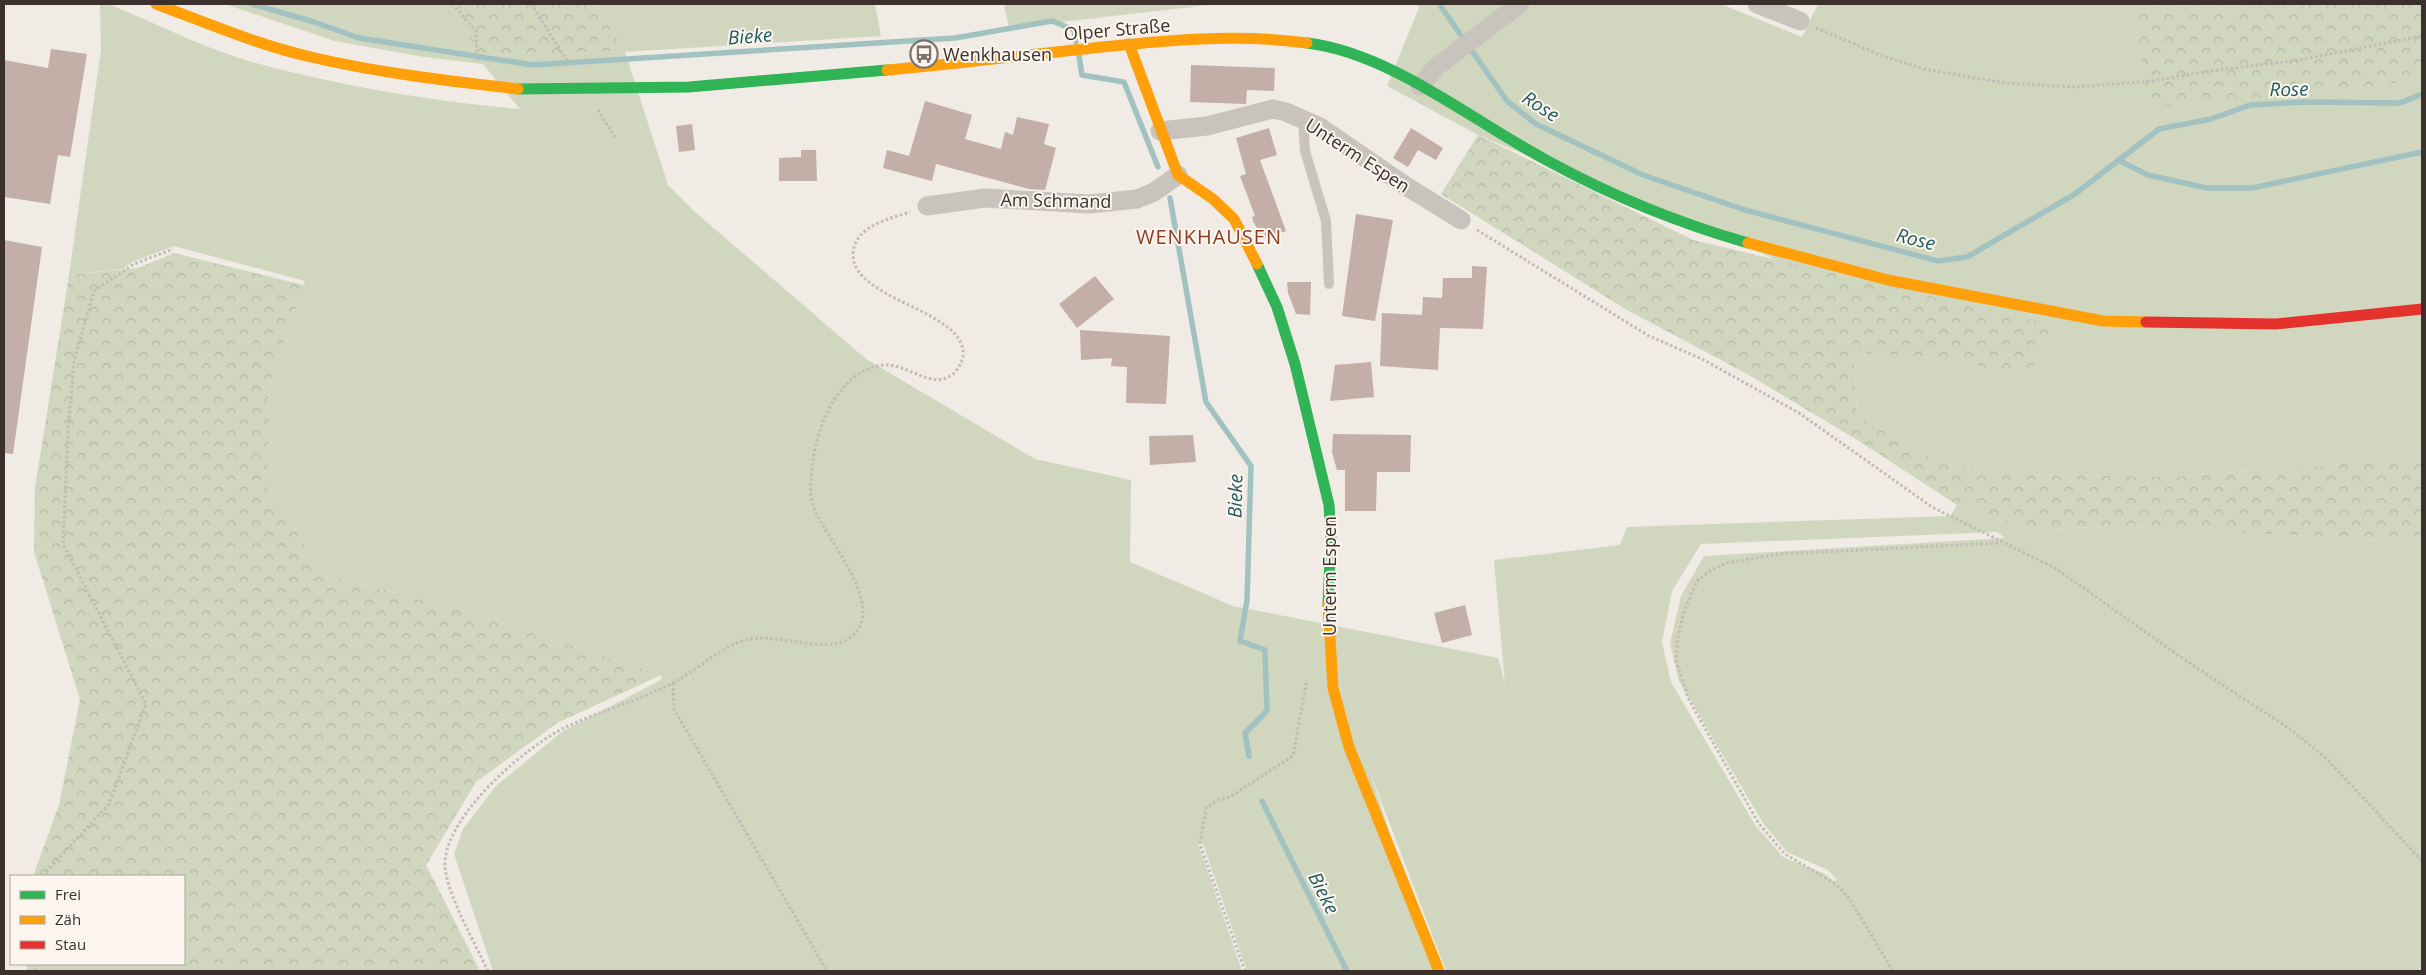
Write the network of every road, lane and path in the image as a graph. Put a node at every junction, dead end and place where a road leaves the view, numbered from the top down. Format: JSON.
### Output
{"nodes":[{"id":1,"x":156,"y":4,"type":"edge"},
{"id":2,"x":452,"y":4,"type":"edge"},
{"id":3,"x":531,"y":4,"type":"edge"},
{"id":4,"x":1520,"y":4,"type":"edge"},
{"id":5,"x":1757,"y":4,"type":"edge"},
{"id":6,"x":536,"y":12,"type":"dead end"},
{"id":7,"x":1800,"y":21,"type":"joint"},
{"id":8,"x":2422,"y":36,"type":"edge"},
{"id":9,"x":1129,"y":44,"type":"junction"},
{"id":10,"x":478,"y":64,"type":"dead end"},
{"id":11,"x":1420,"y":86,"type":"junction"},
{"id":12,"x":1303,"y":118,"type":"junction"},
{"id":13,"x":1160,"y":131,"type":"junction"},
{"id":14,"x":1178,"y":175,"type":"junction"},
{"id":15,"x":927,"y":206,"type":"joint"},
{"id":16,"x":1461,"y":220,"type":"joint"},
{"id":17,"x":173,"y":249,"type":"dead end"},
{"id":18,"x":1329,"y":284,"type":"dead end"},
{"id":19,"x":2422,"y":309,"type":"edge"},
{"id":20,"x":2002,"y":543,"type":"junction"},
{"id":21,"x":1309,"y":674,"type":"dead end"},
{"id":22,"x":673,"y":683,"type":"junction"},
{"id":23,"x":2422,"y":861,"type":"edge"},
{"id":24,"x":44,"y":875,"type":"edge"},
{"id":25,"x":488,"y":971,"type":"edge"},
{"id":26,"x":826,"y":971,"type":"edge"},
{"id":27,"x":1245,"y":971,"type":"edge"},
{"id":28,"x":1439,"y":971,"type":"edge"},
{"id":29,"x":1893,"y":971,"type":"edge"}],
"edges":[{"from":1,"to":9,"type":"main road","name":"Olper Straße"},
{"from":2,"to":10,"type":"path"},
{"from":3,"to":6,"type":"path"},
{"from":4,"to":11,"type":"street"},
{"from":5,"to":7,"type":"street"},
{"from":7,"to":8,"type":"path"},
{"from":9,"to":11,"type":"main road","name":"Olper Straße"},
{"from":9,"to":13,"type":"main road"},
{"from":11,"to":19,"type":"main road","name":"Olper Straße"},
{"from":12,"to":13,"type":"street","name":"Unterm Espen"},
{"from":12,"to":16,"type":"street","name":"Unterm Espen"},
{"from":12,"to":18,"type":"lane"},
{"from":13,"to":14,"type":"main road"},
{"from":14,"to":15,"type":"street","name":"Am Schmand"},
{"from":14,"to":28,"type":"main road","name":"Unterm Espen"},
{"from":15,"to":22,"type":"path"},
{"from":16,"to":20,"type":"path"},
{"from":17,"to":24,"type":"path"},
{"from":20,"to":23,"type":"path"},
{"from":20,"to":29,"type":"path"},
{"from":21,"to":27,"type":"path"},
{"from":22,"to":25,"type":"path"},
{"from":22,"to":26,"type":"path"}]}
